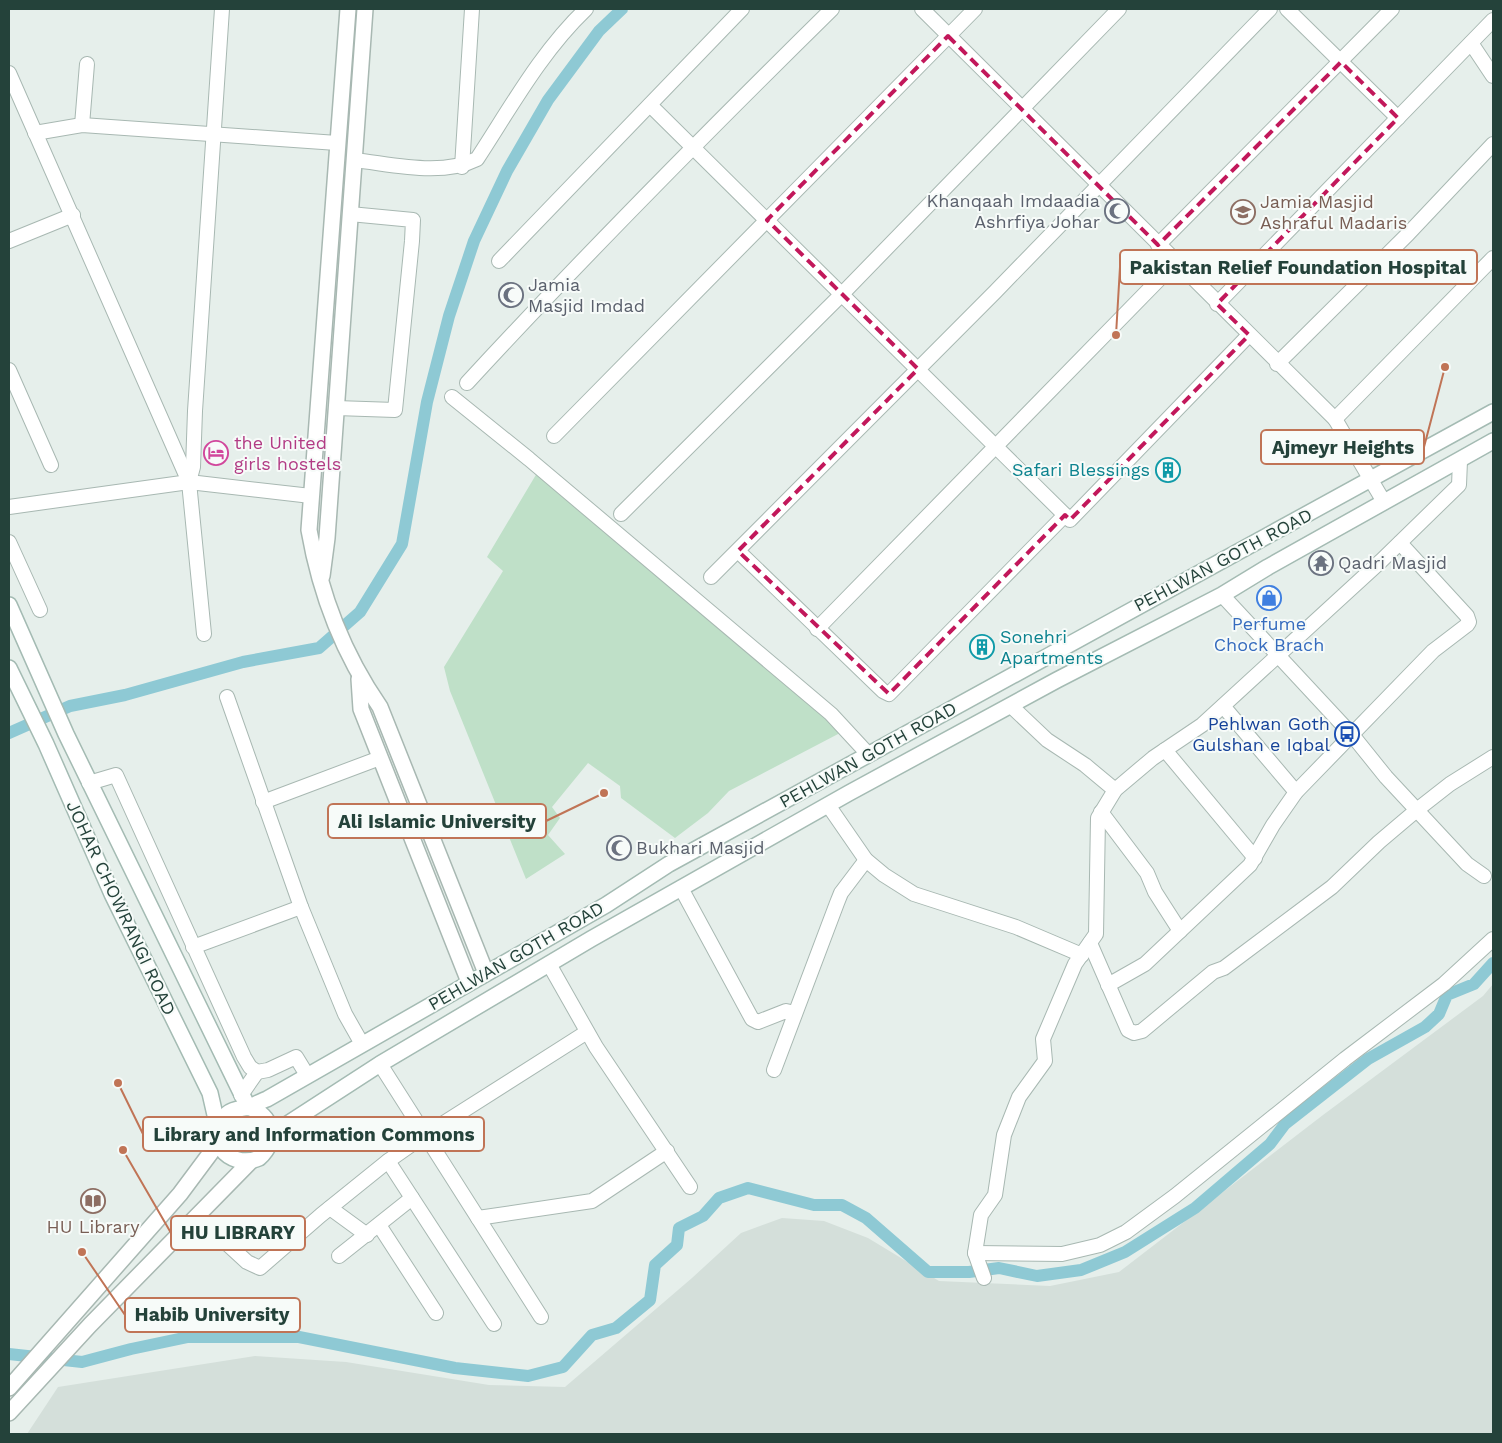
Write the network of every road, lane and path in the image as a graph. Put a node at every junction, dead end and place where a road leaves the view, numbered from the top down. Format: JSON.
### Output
{"nodes":[{"id":1,"x":222,"y":9,"type":"edge"},
{"id":2,"x":348,"y":9,"type":"edge"},
{"id":3,"x":365,"y":9,"type":"edge"},
{"id":4,"x":472,"y":9,"type":"edge"},
{"id":5,"x":586,"y":9,"type":"edge"},
{"id":6,"x":742,"y":9,"type":"edge"},
{"id":7,"x":832,"y":9,"type":"edge"},
{"id":8,"x":922,"y":9,"type":"edge"},
{"id":9,"x":975,"y":9,"type":"edge"},
{"id":10,"x":1119,"y":9,"type":"edge"},
{"id":11,"x":1270,"y":9,"type":"edge"},
{"id":12,"x":1287,"y":9,"type":"edge"},
{"id":13,"x":1392,"y":9,"type":"edge"},
{"id":14,"x":572,"y":16,"type":"edge"},
{"id":15,"x":1493,"y":20,"type":"edge"},
{"id":16,"x":948,"y":36,"type":"junction"},
{"id":17,"x":1471,"y":43,"type":"junction"},
{"id":18,"x":1341,"y":62,"type":"junction"},
{"id":19,"x":87,"y":64,"type":"dead end"},
{"id":20,"x":9,"y":73,"type":"edge"},
{"id":21,"x":1493,"y":76,"type":"edge"},
{"id":22,"x":650,"y":105,"type":"junction"},
{"id":23,"x":1022,"y":109,"type":"junction"},
{"id":24,"x":1398,"y":118,"type":"junction"},
{"id":25,"x":82,"y":125,"type":"junction"},
{"id":26,"x":36,"y":133,"type":"junction"},
{"id":27,"x":213,"y":136,"type":"junction"},
{"id":28,"x":337,"y":142,"type":"junction"},
{"id":29,"x":1493,"y":144,"type":"edge"},
{"id":30,"x":692,"y":147,"type":"junction"},
{"id":31,"x":354,"y":160,"type":"junction"},
{"id":32,"x":462,"y":166,"type":"junction"},
{"id":33,"x":1098,"y":185,"type":"junction"},
{"id":34,"x":350,"y":214,"type":"junction"},
{"id":35,"x":73,"y":215,"type":"junction"},
{"id":36,"x":767,"y":220,"type":"junction"},
{"id":37,"x":9,"y":241,"type":"edge"},
{"id":38,"x":1158,"y":245,"type":"junction"},
{"id":39,"x":1493,"y":258,"type":"edge"},
{"id":40,"x":499,"y":261,"type":"dead end"},
{"id":41,"x":1176,"y":262,"type":"junction"},
{"id":42,"x":843,"y":293,"type":"junction"},
{"id":43,"x":1217,"y":304,"type":"junction"},
{"id":44,"x":1249,"y":335,"type":"junction"},
{"id":45,"x":1277,"y":364,"type":"junction"},
{"id":46,"x":9,"y":370,"type":"edge"},
{"id":47,"x":918,"y":370,"type":"junction"},
{"id":48,"x":467,"y":383,"type":"dead end"},
{"id":49,"x":452,"y":397,"type":"dead end"},
{"id":50,"x":336,"y":408,"type":"junction"},
{"id":51,"x":1493,"y":412,"type":"edge"},
{"id":52,"x":1335,"y":419,"type":"junction"},
{"id":53,"x":554,"y":436,"type":"dead end"},
{"id":54,"x":1493,"y":441,"type":"edge"},
{"id":55,"x":995,"y":446,"type":"junction"},
{"id":56,"x":1460,"y":461,"type":"junction"},
{"id":57,"x":51,"y":465,"type":"dead end"},
{"id":58,"x":1370,"y":481,"type":"junction"},
{"id":59,"x":189,"y":482,"type":"junction"},
{"id":60,"x":311,"y":496,"type":"junction"},
{"id":61,"x":1384,"y":502,"type":"junction"},
{"id":62,"x":9,"y":507,"type":"edge"},
{"id":63,"x":621,"y":514,"type":"dead end"},
{"id":64,"x":1065,"y":515,"type":"junction"},
{"id":65,"x":9,"y":542,"type":"edge"},
{"id":66,"x":1400,"y":542,"type":"junction"},
{"id":67,"x":738,"y":551,"type":"junction"},
{"id":68,"x":711,"y":577,"type":"dead end"},
{"id":69,"x":323,"y":591,"type":"junction"},
{"id":70,"x":1222,"y":595,"type":"junction"},
{"id":71,"x":9,"y":605,"type":"edge"},
{"id":72,"x":40,"y":610,"type":"dead end"},
{"id":73,"x":817,"y":629,"type":"junction"},
{"id":74,"x":204,"y":634,"type":"dead end"},
{"id":75,"x":1279,"y":655,"type":"junction"},
{"id":76,"x":9,"y":668,"type":"edge"},
{"id":77,"x":359,"y":677,"type":"junction"},
{"id":78,"x":227,"y":697,"type":"dead end"},
{"id":79,"x":1011,"y":706,"type":"junction"},
{"id":80,"x":1223,"y":706,"type":"junction"},
{"id":81,"x":1353,"y":736,"type":"junction"},
{"id":82,"x":1165,"y":750,"type":"junction"},
{"id":83,"x":868,"y":754,"type":"junction"},
{"id":84,"x":1493,"y":757,"type":"edge"},
{"id":85,"x":380,"y":758,"type":"junction"},
{"id":86,"x":89,"y":783,"type":"junction"},
{"id":87,"x":1116,"y":790,"type":"junction"},
{"id":88,"x":1296,"y":792,"type":"junction"},
{"id":89,"x":263,"y":802,"type":"junction"},
{"id":90,"x":828,"y":805,"type":"junction"},
{"id":91,"x":1418,"y":809,"type":"junction"},
{"id":92,"x":1101,"y":812,"type":"junction"},
{"id":93,"x":1255,"y":858,"type":"junction"},
{"id":94,"x":866,"y":860,"type":"junction"},
{"id":95,"x":1484,"y":876,"type":"dead end"},
{"id":96,"x":681,"y":888,"type":"junction"},
{"id":97,"x":301,"y":907,"type":"junction"},
{"id":98,"x":595,"y":911,"type":"junction"},
{"id":99,"x":605,"y":930,"type":"junction"},
{"id":100,"x":1180,"y":931,"type":"junction"},
{"id":101,"x":1493,"y":939,"type":"edge"},
{"id":102,"x":1090,"y":943,"type":"junction"},
{"id":103,"x":193,"y":947,"type":"junction"},
{"id":104,"x":1082,"y":955,"type":"junction"},
{"id":105,"x":549,"y":964,"type":"junction"},
{"id":106,"x":486,"y":973,"type":"junction"},
{"id":107,"x":469,"y":982,"type":"junction"},
{"id":108,"x":1108,"y":985,"type":"junction"},
{"id":109,"x":796,"y":1013,"type":"junction"},
{"id":110,"x":587,"y":1032,"type":"junction"},
{"id":111,"x":362,"y":1044,"type":"junction"},
{"id":112,"x":380,"y":1064,"type":"junction"},
{"id":113,"x":774,"y":1070,"type":"dead end"},
{"id":114,"x":257,"y":1072,"type":"junction"},
{"id":115,"x":307,"y":1076,"type":"junction"},
{"id":116,"x":245,"y":1101,"type":"junction"},
{"id":117,"x":272,"y":1134,"type":"junction"},
{"id":118,"x":425,"y":1135,"type":"junction"},
{"id":119,"x":218,"y":1136,"type":"junction"},
{"id":120,"x":667,"y":1151,"type":"junction"},
{"id":121,"x":388,"y":1160,"type":"junction"},
{"id":122,"x":251,"y":1162,"type":"junction"},
{"id":123,"x":690,"y":1187,"type":"dead end"},
{"id":124,"x":412,"y":1198,"type":"junction"},
{"id":125,"x":330,"y":1208,"type":"junction"},
{"id":126,"x":197,"y":1216,"type":"junction"},
{"id":127,"x":478,"y":1218,"type":"junction"},
{"id":128,"x":379,"y":1225,"type":"junction"},
{"id":129,"x":367,"y":1235,"type":"junction"},
{"id":130,"x":339,"y":1256,"type":"dead end"},
{"id":131,"x":977,"y":1257,"type":"junction"},
{"id":132,"x":984,"y":1278,"type":"dead end"},
{"id":133,"x":436,"y":1313,"type":"dead end"},
{"id":134,"x":541,"y":1317,"type":"dead end"},
{"id":135,"x":494,"y":1324,"type":"dead end"},
{"id":136,"x":9,"y":1388,"type":"edge"},
{"id":137,"x":13,"y":1409,"type":"edge"}],
"edges":[{"from":1,"to":27,"type":"street"},
{"from":2,"to":28,"type":"main road"},
{"from":3,"to":31,"type":"main road"},
{"from":4,"to":32,"type":"street"},
{"from":5,"to":14,"type":"street"},
{"from":6,"to":22,"type":"street"},
{"from":7,"to":30,"type":"street"},
{"from":8,"to":16,"type":"street"},
{"from":9,"to":16,"type":"street"},
{"from":10,"to":23,"type":"street"},
{"from":11,"to":33,"type":"street"},
{"from":12,"to":18,"type":"street"},
{"from":13,"to":18,"type":"street"},
{"from":14,"to":32,"type":"street"},
{"from":15,"to":17,"type":"street"},
{"from":16,"to":23,"type":"street"},
{"from":16,"to":36,"type":"street"},
{"from":17,"to":21,"type":"street"},
{"from":17,"to":24,"type":"street"},
{"from":18,"to":24,"type":"street"},
{"from":18,"to":38,"type":"street"},
{"from":19,"to":25,"type":"street"},
{"from":20,"to":26,"type":"street"},
{"from":22,"to":30,"type":"street"},
{"from":22,"to":40,"type":"street"},
{"from":23,"to":33,"type":"street"},
{"from":23,"to":42,"type":"street"},
{"from":24,"to":43,"type":"street"},
{"from":25,"to":26,"type":"street"},
{"from":25,"to":27,"type":"street"},
{"from":26,"to":35,"type":"street"},
{"from":27,"to":28,"type":"street"},
{"from":27,"to":59,"type":"street"},
{"from":28,"to":60,"type":"main road"},
{"from":29,"to":45,"type":"street"},
{"from":30,"to":36,"type":"street"},
{"from":30,"to":48,"type":"street"},
{"from":31,"to":32,"type":"street"},
{"from":31,"to":34,"type":"main road"},
{"from":33,"to":38,"type":"street"},
{"from":33,"to":47,"type":"street"},
{"from":34,"to":50,"type":"main road"},
{"from":34,"to":50,"type":"street"},
{"from":35,"to":37,"type":"street"},
{"from":35,"to":59,"type":"street"},
{"from":36,"to":42,"type":"street"},
{"from":36,"to":53,"type":"street"},
{"from":38,"to":41,"type":"street"},
{"from":39,"to":52,"type":"street"},
{"from":41,"to":43,"type":"street"},
{"from":41,"to":55,"type":"street"},
{"from":42,"to":47,"type":"street"},
{"from":42,"to":63,"type":"street"},
{"from":43,"to":44,"type":"street"},
{"from":44,"to":45,"type":"street"},
{"from":44,"to":64,"type":"street"},
{"from":45,"to":52,"type":"street"},
{"from":46,"to":57,"type":"street"},
{"from":47,"to":55,"type":"street"},
{"from":47,"to":67,"type":"street"},
{"from":49,"to":83,"type":"street"},
{"from":50,"to":69,"type":"main road"},
{"from":51,"to":58,"type":"main road","name":"PEHLWAN GOTH ROAD"},
{"from":52,"to":58,"type":"street"},
{"from":54,"to":56,"type":"main road","name":"PEHLWAN GOTH ROAD"},
{"from":55,"to":64,"type":"street"},
{"from":55,"to":73,"type":"street"},
{"from":56,"to":61,"type":"main road","name":"PEHLWAN GOTH ROAD"},
{"from":56,"to":66,"type":"street"},
{"from":58,"to":61,"type":"street"},
{"from":58,"to":83,"type":"main road","name":"PEHLWAN GOTH ROAD"},
{"from":59,"to":60,"type":"street"},
{"from":59,"to":62,"type":"street"},
{"from":59,"to":74,"type":"street"},
{"from":60,"to":69,"type":"main road"},
{"from":61,"to":70,"type":"main road","name":"PEHLWAN GOTH ROAD"},
{"from":64,"to":73,"type":"street"},
{"from":65,"to":72,"type":"street"},
{"from":66,"to":75,"type":"street"},
{"from":66,"to":81,"type":"street"},
{"from":67,"to":68,"type":"street"},
{"from":67,"to":73,"type":"street"},
{"from":69,"to":77,"type":"main road"},
{"from":70,"to":75,"type":"street"},
{"from":70,"to":79,"type":"main road","name":"PEHLWAN GOTH ROAD"},
{"from":71,"to":86,"type":"main road","name":"JOHAR CHOWRANGI ROAD"},
{"from":75,"to":80,"type":"street"},
{"from":75,"to":81,"type":"street"},
{"from":76,"to":119,"type":"main road","name":"JOHAR CHOWRANGI ROAD"},
{"from":77,"to":85,"type":"main road"},
{"from":77,"to":106,"type":"main road"},
{"from":78,"to":89,"type":"street"},
{"from":79,"to":87,"type":"street"},
{"from":79,"to":90,"type":"main road","name":"PEHLWAN GOTH ROAD"},
{"from":80,"to":82,"type":"street"},
{"from":80,"to":88,"type":"street"},
{"from":81,"to":88,"type":"street"},
{"from":81,"to":91,"type":"street"},
{"from":82,"to":87,"type":"street"},
{"from":82,"to":93,"type":"street"},
{"from":83,"to":98,"type":"main road","name":"PEHLWAN GOTH ROAD"},
{"from":84,"to":91,"type":"street"},
{"from":85,"to":89,"type":"street"},
{"from":85,"to":107,"type":"main road"},
{"from":86,"to":103,"type":"street"},
{"from":86,"to":116,"type":"main road","name":"JOHAR CHOWRANGI ROAD"},
{"from":87,"to":92,"type":"street"},
{"from":88,"to":93,"type":"street"},
{"from":89,"to":97,"type":"street"},
{"from":90,"to":94,"type":"street"},
{"from":90,"to":96,"type":"main road","name":"PEHLWAN GOTH ROAD"},
{"from":91,"to":95,"type":"street"},
{"from":91,"to":108,"type":"street"},
{"from":92,"to":100,"type":"street"},
{"from":92,"to":102,"type":"street"},
{"from":93,"to":100,"type":"street"},
{"from":94,"to":104,"type":"street"},
{"from":94,"to":109,"type":"street"},
{"from":96,"to":99,"type":"main road","name":"PEHLWAN GOTH ROAD"},
{"from":96,"to":109,"type":"street"},
{"from":97,"to":103,"type":"street"},
{"from":97,"to":111,"type":"street"},
{"from":98,"to":99,"type":"main road"},
{"from":98,"to":106,"type":"main road","name":"PEHLWAN GOTH ROAD"},
{"from":99,"to":105,"type":"main road","name":"PEHLWAN GOTH ROAD"},
{"from":100,"to":108,"type":"street"},
{"from":101,"to":131,"type":"street"},
{"from":102,"to":104,"type":"street"},
{"from":102,"to":108,"type":"street"},
{"from":103,"to":114,"type":"street"},
{"from":104,"to":131,"type":"street"},
{"from":105,"to":110,"type":"street"},
{"from":105,"to":112,"type":"main road","name":"PEHLWAN GOTH ROAD"},
{"from":106,"to":107,"type":"main road","name":"PEHLWAN GOTH ROAD"},
{"from":107,"to":111,"type":"main road","name":"PEHLWAN GOTH ROAD"},
{"from":109,"to":113,"type":"street"},
{"from":110,"to":118,"type":"street"},
{"from":110,"to":120,"type":"street"},
{"from":111,"to":115,"type":"main road","name":"PEHLWAN GOTH ROAD"},
{"from":112,"to":117,"type":"main road","name":"PEHLWAN GOTH ROAD"},
{"from":112,"to":118,"type":"street"},
{"from":114,"to":115,"type":"street"},
{"from":114,"to":116,"type":"street"},
{"from":115,"to":116,"type":"main road","name":"PEHLWAN GOTH ROAD"},
{"from":116,"to":117,"type":"main road"},
{"from":116,"to":119,"type":"main road"},
{"from":117,"to":122,"type":"main road"},
{"from":118,"to":121,"type":"street"},
{"from":118,"to":127,"type":"street"},
{"from":119,"to":122,"type":"main road"},
{"from":119,"to":136,"type":"main road"},
{"from":120,"to":123,"type":"street"},
{"from":120,"to":127,"type":"street"},
{"from":121,"to":124,"type":"street"},
{"from":121,"to":125,"type":"street"},
{"from":122,"to":126,"type":"main road"},
{"from":124,"to":128,"type":"street"},
{"from":124,"to":135,"type":"street"},
{"from":125,"to":126,"type":"street"},
{"from":125,"to":129,"type":"street"},
{"from":126,"to":137,"type":"main road"},
{"from":127,"to":134,"type":"street"},
{"from":128,"to":129,"type":"street"},
{"from":128,"to":133,"type":"street"},
{"from":129,"to":130,"type":"street"},
{"from":131,"to":132,"type":"street"}]}
